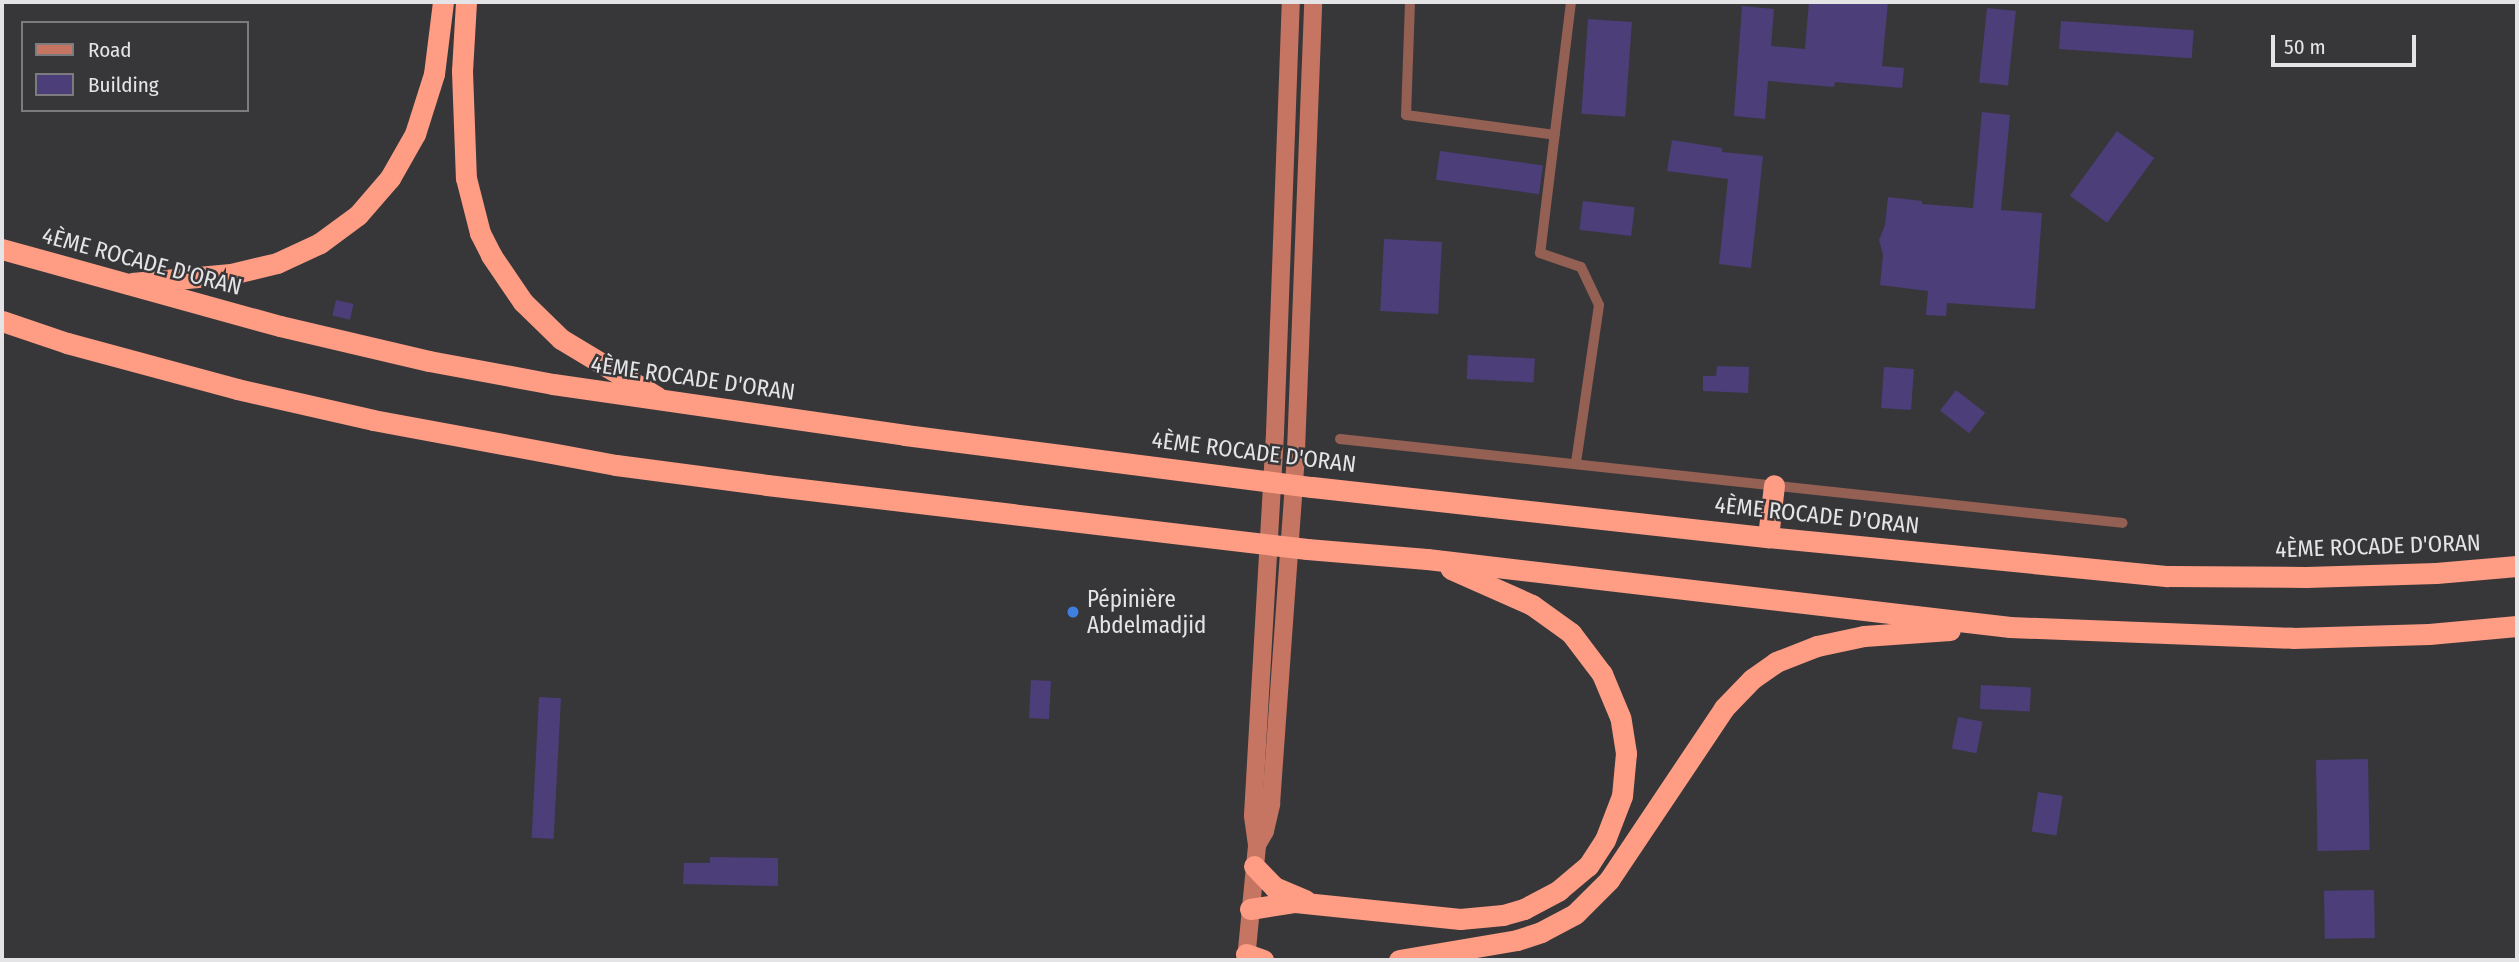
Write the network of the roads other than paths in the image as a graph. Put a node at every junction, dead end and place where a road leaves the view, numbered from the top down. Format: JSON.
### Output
{"nodes":[{"id":1,"x":443,"y":2,"type":"edge"},
{"id":2,"x":466,"y":2,"type":"edge"},
{"id":3,"x":1291,"y":2,"type":"edge"},
{"id":4,"x":1313,"y":2,"type":"edge"},
{"id":5,"x":1410,"y":2,"type":"edge"},
{"id":6,"x":1571,"y":2,"type":"edge"},
{"id":7,"x":1555,"y":135,"type":"junction"},
{"id":8,"x":2,"y":249,"type":"edge"},
{"id":9,"x":119,"y":284,"type":"junction"},
{"id":10,"x":2,"y":321,"type":"edge"},
{"id":11,"x":665,"y":402,"type":"junction"},
{"id":12,"x":1340,"y":439,"type":"dead end"},
{"id":13,"x":1576,"y":463,"type":"junction"},
{"id":14,"x":1774,"y":485,"type":"junction"},
{"id":15,"x":2123,"y":523,"type":"dead end"},
{"id":16,"x":1768,"y":537,"type":"junction"},
{"id":17,"x":1427,"y":559,"type":"junction"},
{"id":18,"x":2517,"y":566,"type":"edge"},
{"id":19,"x":2517,"y":626,"type":"edge"},
{"id":20,"x":2010,"y":627,"type":"junction"},
{"id":21,"x":1255,"y":856,"type":"junction"},
{"id":22,"x":1310,"y":903,"type":"junction"},
{"id":23,"x":1250,"y":909,"type":"junction"},
{"id":24,"x":1251,"y":958,"type":"edge"},
{"id":25,"x":1399,"y":960,"type":"edge"}],
"edges":[{"from":1,"to":9,"type":"highway"},
{"from":2,"to":11,"type":"highway"},
{"from":3,"to":21,"type":"main road"},
{"from":4,"to":21,"type":"main road"},
{"from":5,"to":7,"type":"lane"},
{"from":6,"to":7,"type":"lane"},
{"from":7,"to":13,"type":"lane"},
{"from":8,"to":9,"type":"highway","name":"4ÈME ROCADE D'ORAN"},
{"from":9,"to":11,"type":"highway","name":"4ÈME ROCADE D'ORAN"},
{"from":10,"to":17,"type":"highway"},
{"from":11,"to":16,"type":"highway","name":"4ÈME ROCADE D'ORAN"},
{"from":12,"to":13,"type":"lane"},
{"from":13,"to":14,"type":"lane"},
{"from":14,"to":15,"type":"lane"},
{"from":14,"to":16,"type":"highway"},
{"from":16,"to":18,"type":"highway","name":"4ÈME ROCADE D'ORAN"},
{"from":17,"to":20,"type":"highway"},
{"from":17,"to":22,"type":"highway"},
{"from":19,"to":20,"type":"highway"},
{"from":20,"to":25,"type":"highway"},
{"from":21,"to":22,"type":"highway"},
{"from":21,"to":23,"type":"main road"},
{"from":22,"to":23,"type":"highway"},
{"from":23,"to":24,"type":"main road"}]}
